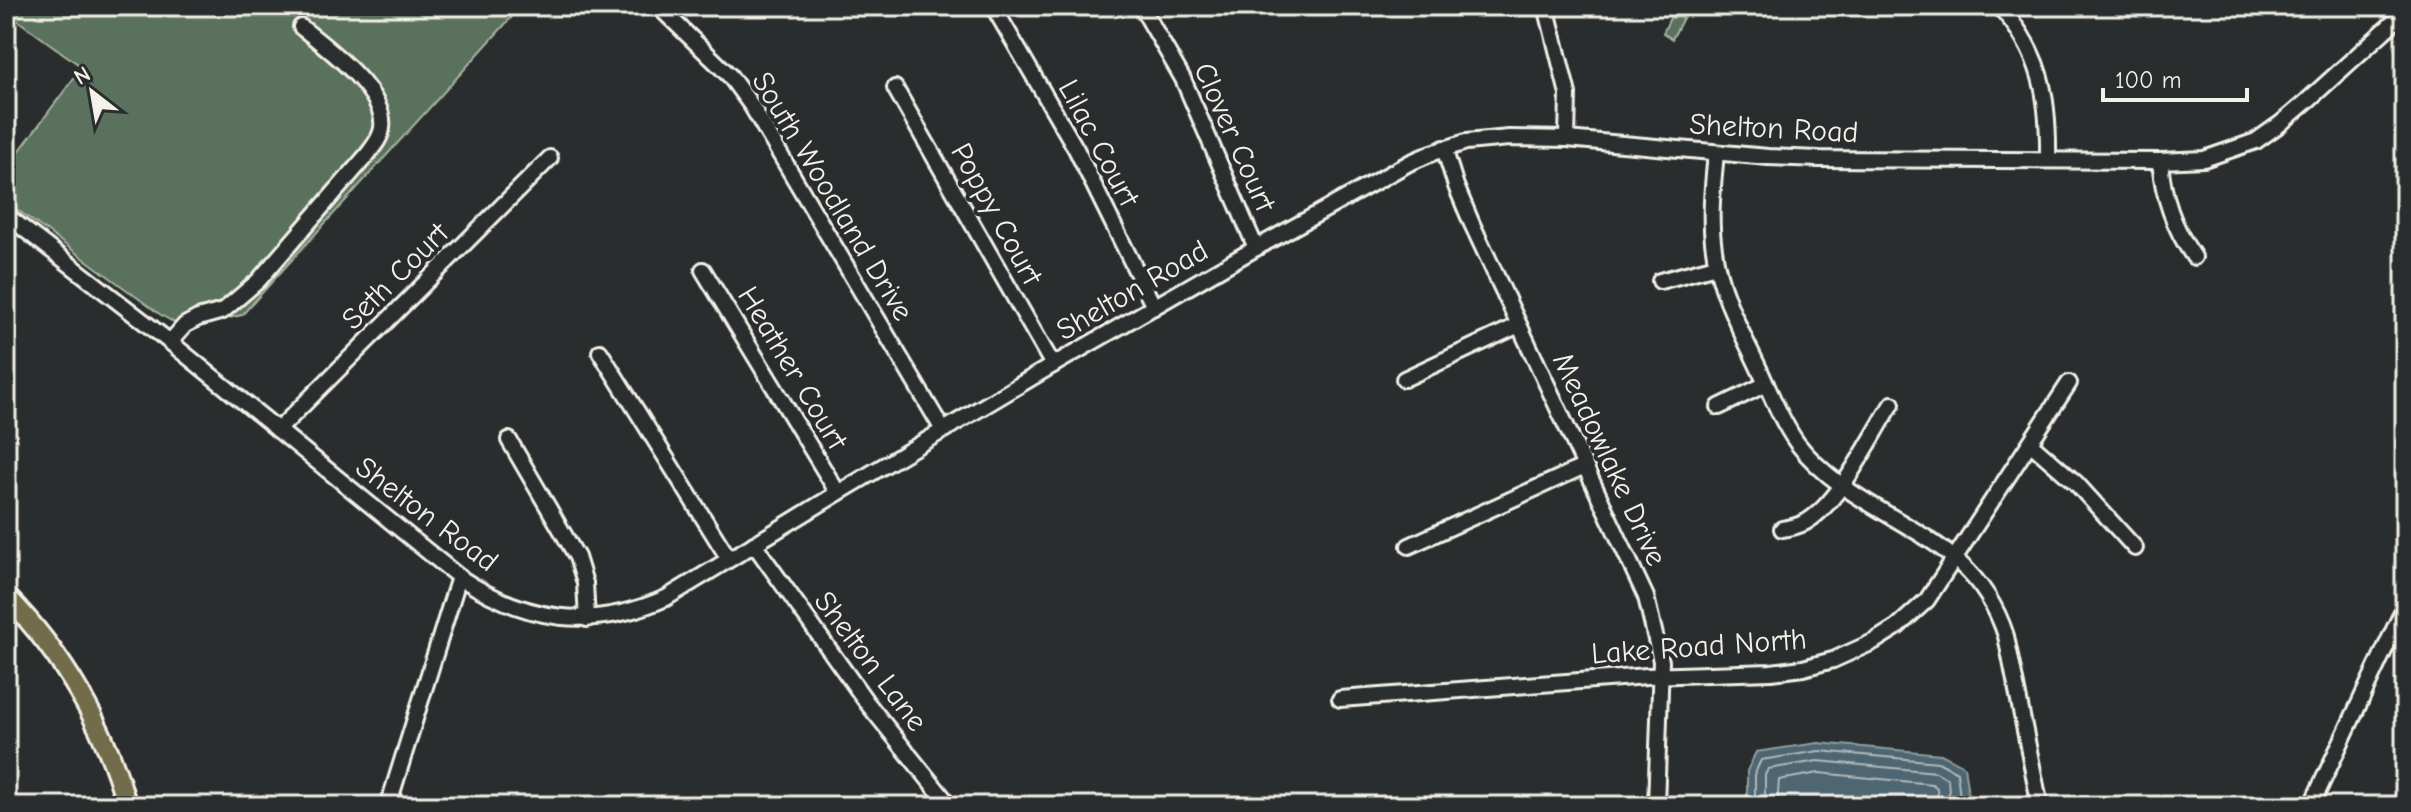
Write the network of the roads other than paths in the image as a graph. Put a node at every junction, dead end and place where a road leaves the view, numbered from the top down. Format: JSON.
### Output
{"nodes":[{"id":1,"x":658,"y":6,"type":"edge"},
{"id":2,"x":993,"y":6,"type":"edge"},
{"id":3,"x":1141,"y":6,"type":"edge"},
{"id":4,"x":1546,"y":6,"type":"edge"},
{"id":5,"x":1999,"y":6,"type":"edge"},
{"id":6,"x":2405,"y":12,"type":"edge"},
{"id":7,"x":301,"y":27,"type":"dead end"},
{"id":8,"x":895,"y":88,"type":"dead end"},
{"id":9,"x":1567,"y":139,"type":"junction"},
{"id":10,"x":1444,"y":148,"type":"junction"},
{"id":11,"x":1716,"y":153,"type":"junction"},
{"id":12,"x":550,"y":158,"type":"dead end"},
{"id":13,"x":2048,"y":159,"type":"junction"},
{"id":14,"x":2160,"y":161,"type":"junction"},
{"id":15,"x":6,"y":215,"type":"edge"},
{"id":16,"x":1256,"y":248,"type":"junction"},
{"id":17,"x":2194,"y":257,"type":"dead end"},
{"id":18,"x":1716,"y":266,"type":"junction"},
{"id":19,"x":703,"y":270,"type":"dead end"},
{"id":20,"x":1660,"y":281,"type":"dead end"},
{"id":21,"x":1154,"y":307,"type":"junction"},
{"id":22,"x":1519,"y":325,"type":"junction"},
{"id":23,"x":170,"y":342,"type":"junction"},
{"id":24,"x":600,"y":352,"type":"dead end"},
{"id":25,"x":1053,"y":365,"type":"junction"},
{"id":26,"x":1404,"y":379,"type":"dead end"},
{"id":27,"x":2069,"y":383,"type":"dead end"},
{"id":28,"x":1766,"y":384,"type":"junction"},
{"id":29,"x":1892,"y":404,"type":"dead end"},
{"id":30,"x":1719,"y":407,"type":"dead end"},
{"id":31,"x":278,"y":430,"type":"junction"},
{"id":32,"x":943,"y":430,"type":"junction"},
{"id":33,"x":509,"y":440,"type":"dead end"},
{"id":34,"x":2030,"y":443,"type":"junction"},
{"id":35,"x":1585,"y":466,"type":"junction"},
{"id":36,"x":1841,"y":485,"type":"junction"},
{"id":37,"x":838,"y":493,"type":"junction"},
{"id":38,"x":1782,"y":529,"type":"dead end"},
{"id":39,"x":754,"y":544,"type":"junction"},
{"id":40,"x":1409,"y":546,"type":"dead end"},
{"id":41,"x":2135,"y":548,"type":"dead end"},
{"id":42,"x":1955,"y":558,"type":"junction"},
{"id":43,"x":729,"y":559,"type":"junction"},
{"id":44,"x":459,"y":577,"type":"junction"},
{"id":45,"x":6,"y":596,"type":"edge"},
{"id":46,"x":2405,"y":606,"type":"edge"},
{"id":47,"x":587,"y":619,"type":"junction"},
{"id":48,"x":1661,"y":675,"type":"junction"},
{"id":49,"x":1340,"y":699,"type":"dead end"},
{"id":50,"x":127,"y":806,"type":"edge"},
{"id":51,"x":388,"y":806,"type":"edge"},
{"id":52,"x":950,"y":806,"type":"edge"},
{"id":53,"x":1656,"y":806,"type":"edge"},
{"id":54,"x":2040,"y":806,"type":"edge"},
{"id":55,"x":2311,"y":806,"type":"edge"}],
"edges":[{"from":1,"to":32,"type":"street","name":"South Woodland Drive"},
{"from":2,"to":21,"type":"street","name":"Lilac Court"},
{"from":3,"to":16,"type":"street","name":"Clover Court"},
{"from":4,"to":9,"type":"street"},
{"from":5,"to":13,"type":"street"},
{"from":6,"to":14,"type":"street","name":"Shelton Road"},
{"from":7,"to":23,"type":"street"},
{"from":8,"to":25,"type":"street","name":"Poppy Court"},
{"from":9,"to":10,"type":"street","name":"Shelton Road"},
{"from":9,"to":11,"type":"street","name":"Shelton Road"},
{"from":10,"to":16,"type":"street","name":"Shelton Road"},
{"from":10,"to":22,"type":"street","name":"Meadowlake Drive"},
{"from":11,"to":13,"type":"street","name":"Shelton Road"},
{"from":11,"to":18,"type":"street"},
{"from":12,"to":31,"type":"street","name":"Seth Court"},
{"from":13,"to":14,"type":"street","name":"Shelton Road"},
{"from":14,"to":17,"type":"street"},
{"from":15,"to":23,"type":"street","name":"Shelton Road"},
{"from":16,"to":21,"type":"street","name":"Shelton Road"},
{"from":18,"to":20,"type":"street"},
{"from":18,"to":28,"type":"street"},
{"from":19,"to":37,"type":"street","name":"Heather Court"},
{"from":21,"to":25,"type":"street","name":"Shelton Road"},
{"from":22,"to":26,"type":"street"},
{"from":22,"to":35,"type":"street","name":"Meadowlake Drive"},
{"from":23,"to":31,"type":"street","name":"Shelton Road"},
{"from":24,"to":43,"type":"street"},
{"from":25,"to":32,"type":"street","name":"Shelton Road"},
{"from":27,"to":34,"type":"street","name":"Lake Road North"},
{"from":28,"to":30,"type":"street"},
{"from":28,"to":36,"type":"street"},
{"from":29,"to":36,"type":"street"},
{"from":31,"to":44,"type":"street","name":"Shelton Road"},
{"from":32,"to":37,"type":"street","name":"Shelton Road"},
{"from":33,"to":47,"type":"street"},
{"from":34,"to":41,"type":"street"},
{"from":34,"to":42,"type":"street","name":"Lake Road North"},
{"from":35,"to":40,"type":"street"},
{"from":35,"to":48,"type":"street","name":"Meadowlake Drive"},
{"from":36,"to":38,"type":"street"},
{"from":36,"to":42,"type":"street"},
{"from":37,"to":39,"type":"street","name":"Shelton Road"},
{"from":39,"to":43,"type":"street","name":"Shelton Road"},
{"from":39,"to":52,"type":"street","name":"Shelton Lane"},
{"from":42,"to":48,"type":"street","name":"Lake Road North"},
{"from":42,"to":54,"type":"street"},
{"from":43,"to":47,"type":"street","name":"Shelton Road"},
{"from":44,"to":47,"type":"street","name":"Shelton Road"},
{"from":44,"to":51,"type":"street"},
{"from":45,"to":50,"type":"main road"},
{"from":46,"to":55,"type":"street"},
{"from":48,"to":49,"type":"street","name":"Lake Road North"},
{"from":48,"to":53,"type":"street","name":"Meadowlake Drive"}]}
